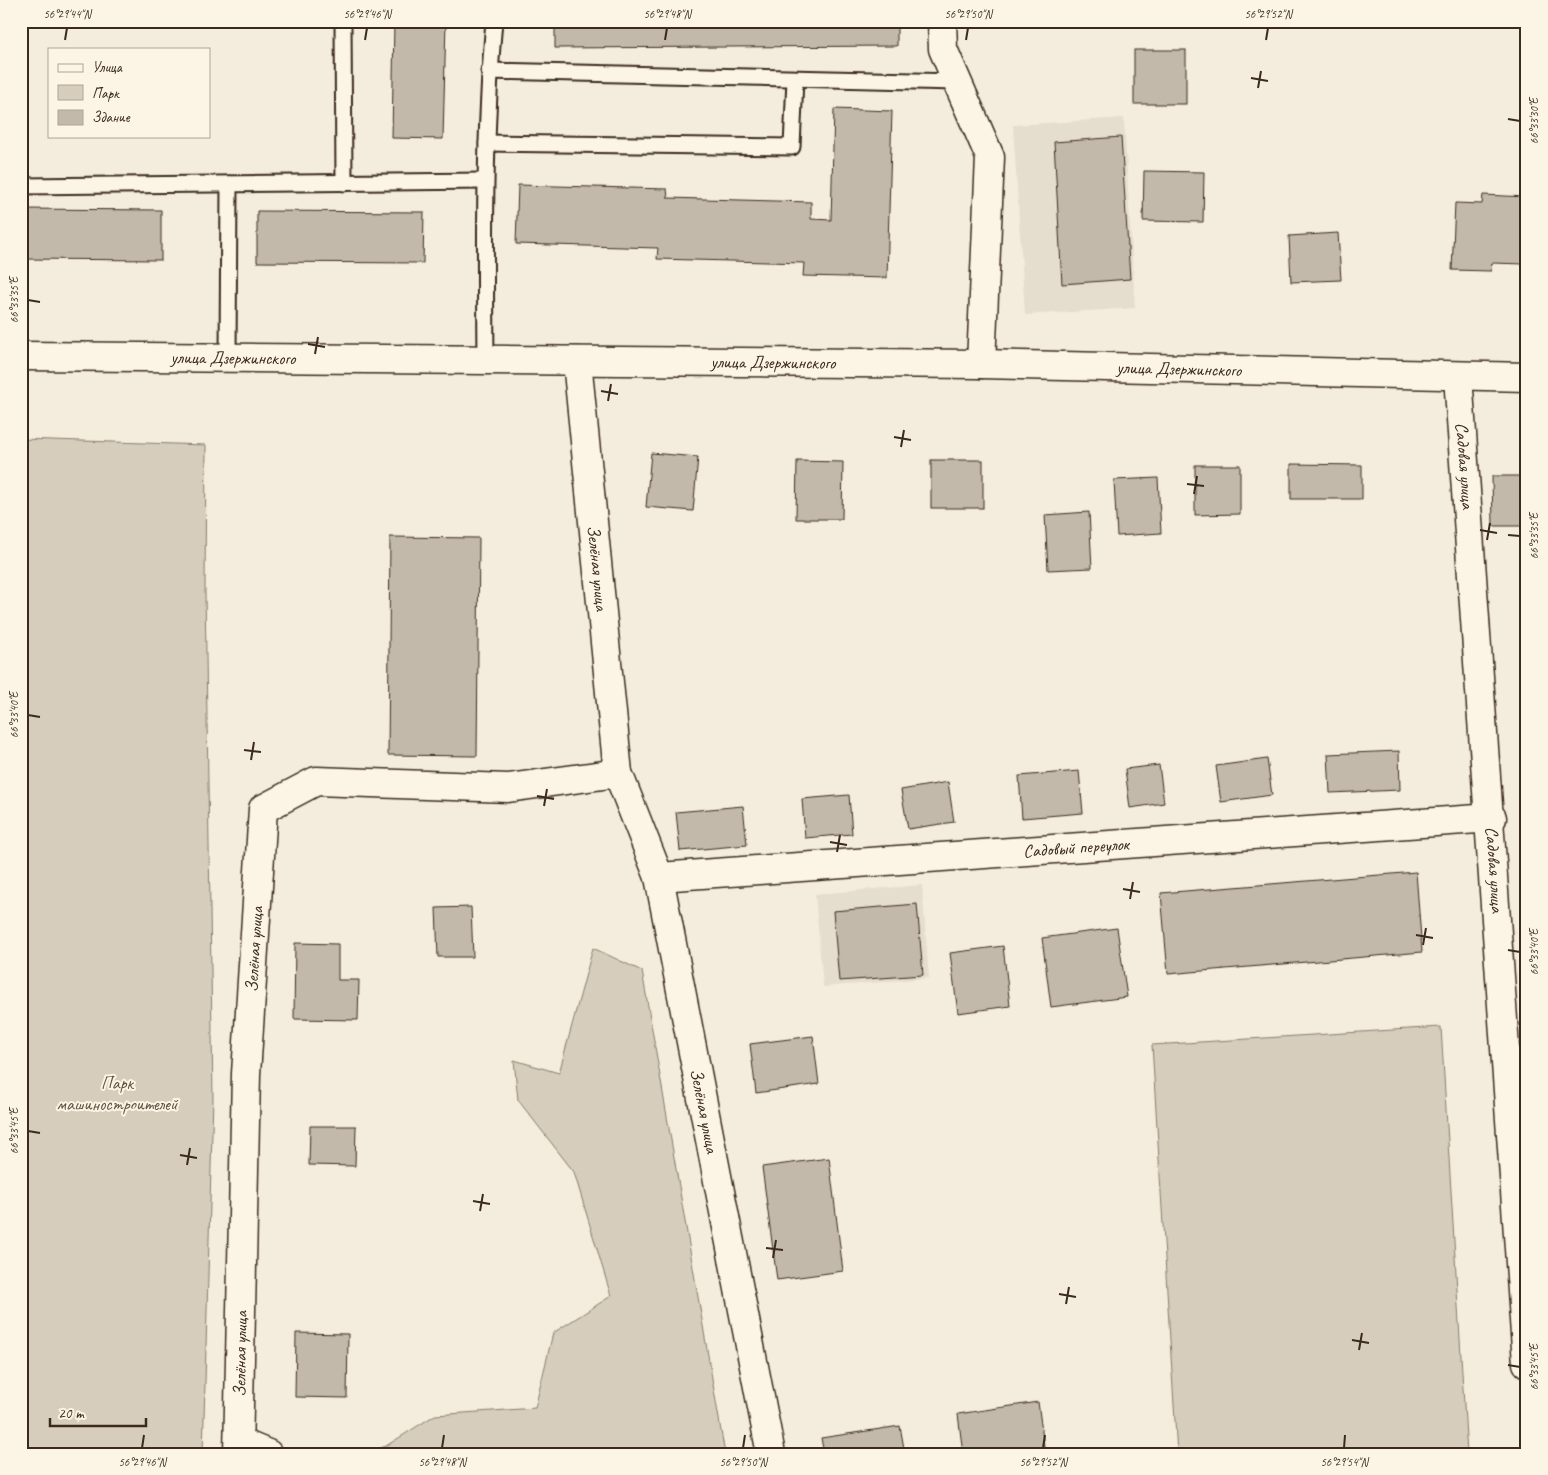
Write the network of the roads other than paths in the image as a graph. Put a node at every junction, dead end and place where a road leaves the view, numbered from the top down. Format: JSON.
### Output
{"nodes":[{"id":1,"x":343,"y":21,"type":"edge"},
{"id":2,"x":494,"y":21,"type":"edge"},
{"id":3,"x":942,"y":21,"type":"edge"},
{"id":4,"x":489,"y":71,"type":"junction"},
{"id":5,"x":795,"y":78,"type":"junction"},
{"id":6,"x":957,"y":82,"type":"junction"},
{"id":7,"x":486,"y":143,"type":"junction"},
{"id":8,"x":485,"y":181,"type":"junction"},
{"id":9,"x":344,"y":183,"type":"junction"},
{"id":10,"x":229,"y":184,"type":"junction"},
{"id":11,"x":21,"y":186,"type":"edge"},
{"id":12,"x":21,"y":356,"type":"edge"},
{"id":13,"x":228,"y":358,"type":"junction"},
{"id":14,"x":486,"y":360,"type":"junction"},
{"id":15,"x":577,"y":361,"type":"junction"},
{"id":16,"x":981,"y":364,"type":"junction"},
{"id":17,"x":1458,"y":376,"type":"junction"},
{"id":18,"x":1527,"y":378,"type":"edge"},
{"id":19,"x":618,"y":773,"type":"junction"},
{"id":20,"x":1492,"y":818,"type":"junction"},
{"id":21,"x":660,"y":877,"type":"junction"},
{"id":22,"x":1518,"y":1081,"type":"edge"},
{"id":23,"x":1527,"y":1363,"type":"edge"},
{"id":24,"x":238,"y":1448,"type":"edge"},
{"id":25,"x":268,"y":1454,"type":"edge"},
{"id":26,"x":770,"y":1454,"type":"edge"}],
"edges":[{"from":1,"to":9,"type":"lane"},
{"from":2,"to":4,"type":"lane"},
{"from":3,"to":6,"type":"street"},
{"from":4,"to":5,"type":"lane"},
{"from":4,"to":7,"type":"lane"},
{"from":5,"to":6,"type":"lane"},
{"from":5,"to":7,"type":"lane"},
{"from":6,"to":16,"type":"street"},
{"from":7,"to":8,"type":"lane"},
{"from":8,"to":9,"type":"lane"},
{"from":8,"to":14,"type":"lane"},
{"from":9,"to":10,"type":"lane"},
{"from":10,"to":11,"type":"lane"},
{"from":10,"to":13,"type":"lane"},
{"from":12,"to":13,"type":"street","name":"улица Дзержинского"},
{"from":13,"to":14,"type":"street","name":"улица Дзержинского"},
{"from":14,"to":15,"type":"street","name":"улица Дзержинского"},
{"from":15,"to":16,"type":"street","name":"улица Дзержинского"},
{"from":15,"to":19,"type":"street","name":"Зелёная улица"},
{"from":16,"to":17,"type":"street","name":"улица Дзержинского"},
{"from":17,"to":18,"type":"street","name":"улица Дзержинского"},
{"from":17,"to":20,"type":"street","name":"Садовая улица"},
{"from":19,"to":21,"type":"street","name":"Зелёная улица"},
{"from":19,"to":24,"type":"street","name":"Зелёная улица"},
{"from":20,"to":21,"type":"street","name":"Садовый переулок"},
{"from":20,"to":22,"type":"street","name":"Садовая улица"},
{"from":21,"to":26,"type":"street","name":"Зелёная улица"},
{"from":22,"to":23,"type":"street","name":"Садовая улица"},
{"from":24,"to":25,"type":"street"}]}
